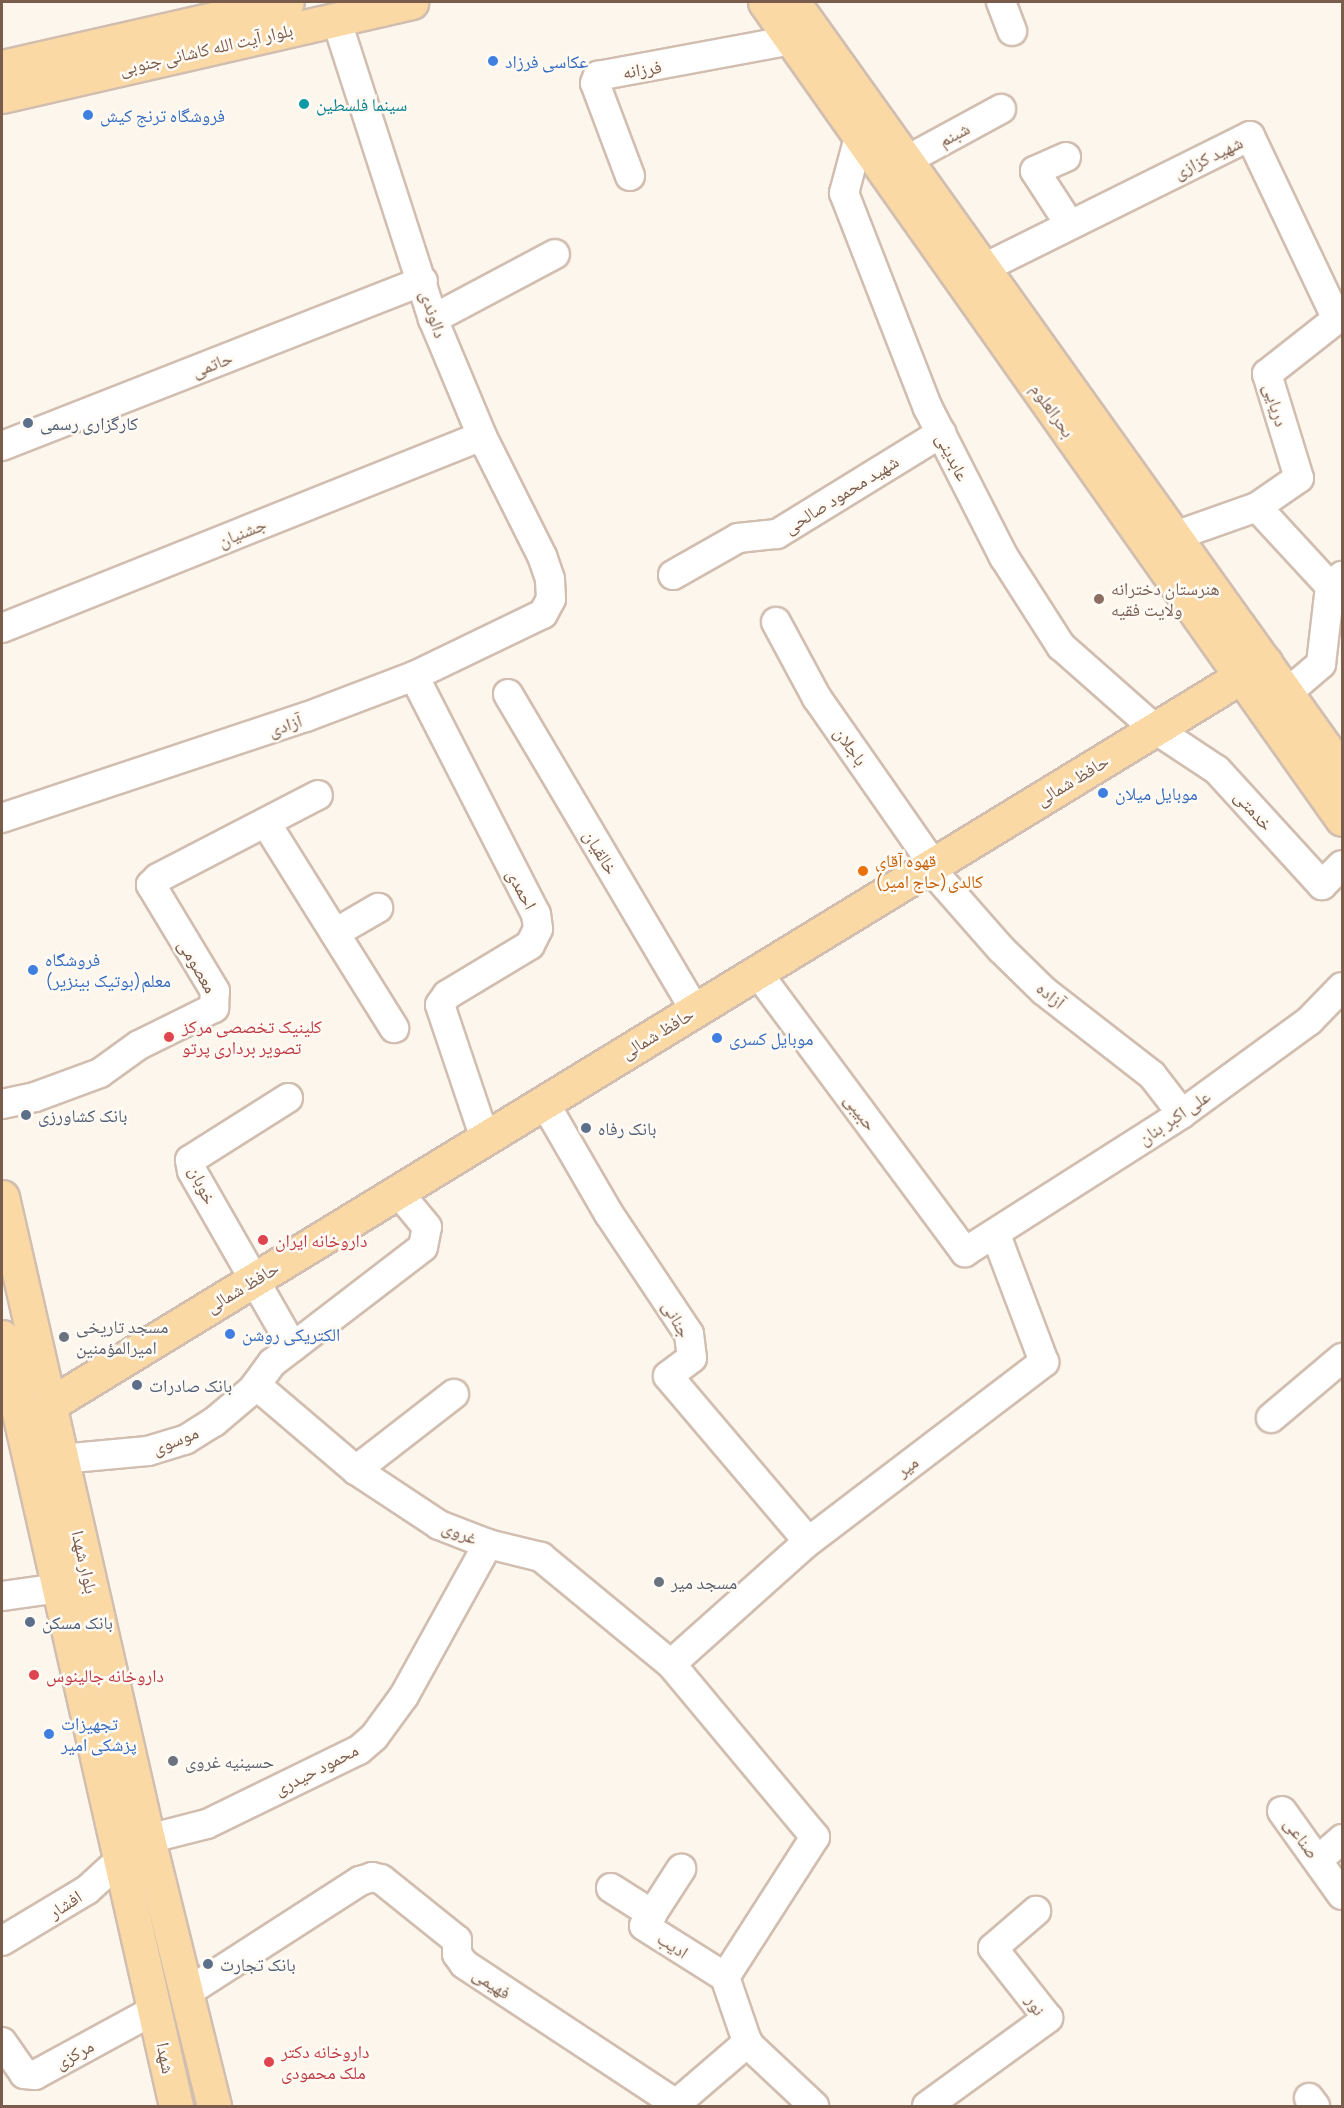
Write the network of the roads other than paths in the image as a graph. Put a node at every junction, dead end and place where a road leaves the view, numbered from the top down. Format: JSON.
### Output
{"nodes":[{"id":1,"x":287,"y":2,"type":"edge"},
{"id":2,"x":411,"y":2,"type":"edge"},
{"id":3,"x":765,"y":2,"type":"edge"},
{"id":4,"x":793,"y":2,"type":"edge"},
{"id":5,"x":1001,"y":2,"type":"edge"},
{"id":6,"x":336,"y":19,"type":"junction"},
{"id":7,"x":1012,"y":32,"type":"dead end"},
{"id":8,"x":792,"y":39,"type":"junction"},
{"id":9,"x":2,"y":67,"type":"edge"},
{"id":10,"x":2,"y":96,"type":"edge"},
{"id":11,"x":1001,"y":109,"type":"dead end"},
{"id":12,"x":860,"y":137,"type":"junction"},
{"id":13,"x":1066,"y":157,"type":"dead end"},
{"id":14,"x":907,"y":160,"type":"junction"},
{"id":15,"x":630,"y":176,"type":"dead end"},
{"id":16,"x":1070,"y":225,"type":"junction"},
{"id":17,"x":555,"y":254,"type":"dead end"},
{"id":18,"x":984,"y":268,"type":"junction"},
{"id":19,"x":423,"y":281,"type":"junction"},
{"id":20,"x":1340,"y":317,"type":"edge"},
{"id":21,"x":433,"y":319,"type":"junction"},
{"id":22,"x":941,"y":433,"type":"junction"},
{"id":23,"x":482,"y":436,"type":"junction"},
{"id":24,"x":2,"y":446,"type":"edge"},
{"id":25,"x":1257,"y":507,"type":"junction"},
{"id":26,"x":1175,"y":536,"type":"junction"},
{"id":27,"x":673,"y":575,"type":"dead end"},
{"id":28,"x":1336,"y":581,"type":"edge"},
{"id":29,"x":551,"y":599,"type":"joint"},
{"id":30,"x":776,"y":622,"type":"dead end"},
{"id":31,"x":2,"y":628,"type":"edge"},
{"id":32,"x":1253,"y":669,"type":"junction"},
{"id":33,"x":414,"y":676,"type":"junction"},
{"id":34,"x":1287,"y":693,"type":"junction"},
{"id":35,"x":508,"y":694,"type":"dead end"},
{"id":36,"x":1155,"y":729,"type":"junction"},
{"id":37,"x":1342,"y":771,"type":"edge"},
{"id":38,"x":318,"y":795,"type":"dead end"},
{"id":39,"x":2,"y":818,"type":"edge"},
{"id":40,"x":1342,"y":819,"type":"edge"},
{"id":41,"x":266,"y":823,"type":"junction"},
{"id":42,"x":1342,"y":865,"type":"edge"},
{"id":43,"x":931,"y":866,"type":"junction"},
{"id":44,"x":378,"y":908,"type":"dead end"},
{"id":45,"x":334,"y":933,"type":"junction"},
{"id":46,"x":757,"y":972,"type":"junction"},
{"id":47,"x":1342,"y":987,"type":"edge"},
{"id":48,"x":695,"y":1010,"type":"junction"},
{"id":49,"x":394,"y":1028,"type":"dead end"},
{"id":50,"x":288,"y":1098,"type":"dead end"},
{"id":51,"x":544,"y":1102,"type":"junction"},
{"id":52,"x":2,"y":1104,"type":"edge"},
{"id":53,"x":1182,"y":1114,"type":"junction"},
{"id":54,"x":485,"y":1138,"type":"junction"},
{"id":55,"x":398,"y":1192,"type":"junction"},
{"id":56,"x":2,"y":1197,"type":"edge"},
{"id":57,"x":996,"y":1234,"type":"junction"},
{"id":58,"x":965,"y":1252,"type":"joint"},
{"id":59,"x":253,"y":1280,"type":"junction"},
{"id":60,"x":2,"y":1337,"type":"edge"},
{"id":61,"x":293,"y":1347,"type":"junction"},
{"id":62,"x":1342,"y":1358,"type":"edge"},
{"id":63,"x":256,"y":1385,"type":"junction"},
{"id":64,"x":454,"y":1394,"type":"dead end"},
{"id":65,"x":8,"y":1398,"type":"edge"},
{"id":66,"x":49,"y":1405,"type":"junction"},
{"id":67,"x":1272,"y":1418,"type":"dead end"},
{"id":68,"x":62,"y":1459,"type":"junction"},
{"id":69,"x":356,"y":1470,"type":"junction"},
{"id":70,"x":808,"y":1541,"type":"junction"},
{"id":71,"x":488,"y":1544,"type":"junction"},
{"id":72,"x":60,"y":1588,"type":"junction"},
{"id":73,"x":2,"y":1596,"type":"edge"},
{"id":74,"x":671,"y":1664,"type":"junction"},
{"id":75,"x":1282,"y":1810,"type":"dead end"},
{"id":76,"x":148,"y":1839,"type":"junction"},
{"id":77,"x":1342,"y":1839,"type":"edge"},
{"id":78,"x":122,"y":1858,"type":"junction"},
{"id":79,"x":1317,"y":1860,"type":"junction"},
{"id":80,"x":681,"y":1869,"type":"dead end"},
{"id":81,"x":611,"y":1888,"type":"dead end"},
{"id":82,"x":1342,"y":1895,"type":"edge"},
{"id":83,"x":1036,"y":1911,"type":"dead end"},
{"id":84,"x":652,"y":1914,"type":"junction"},
{"id":85,"x":2,"y":1941,"type":"edge"},
{"id":86,"x":725,"y":1977,"type":"junction"},
{"id":87,"x":186,"y":1993,"type":"junction"},
{"id":88,"x":159,"y":2022,"type":"junction"},
{"id":89,"x":196,"y":2032,"type":"junction"},
{"id":90,"x":2,"y":2042,"type":"edge"},
{"id":91,"x":748,"y":2042,"type":"junction"},
{"id":92,"x":176,"y":2106,"type":"edge"},
{"id":93,"x":186,"y":2106,"type":"edge"},
{"id":94,"x":201,"y":2106,"type":"edge"},
{"id":95,"x":214,"y":2106,"type":"edge"},
{"id":96,"x":814,"y":2106,"type":"edge"},
{"id":97,"x":927,"y":2106,"type":"edge"}],
"edges":[{"from":1,"to":9,"type":"main road","name":"بلوار آیت الله کاشانی جنوبی"},
{"from":2,"to":6,"type":"main road","name":"بلوار آیت الله کاشانی جنوبی"},
{"from":3,"to":8,"type":"main road","name":"بحرالعلوم"},
{"from":4,"to":14,"type":"main road","name":"بحرالعلوم"},
{"from":5,"to":7,"type":"street"},
{"from":6,"to":10,"type":"main road","name":"بلوار آیت الله کاشانی جنوبی"},
{"from":6,"to":19,"type":"street","name":"دالوندی"},
{"from":8,"to":12,"type":"main road","name":"بحرالعلوم"},
{"from":8,"to":15,"type":"street","name":"فرزانه"},
{"from":11,"to":14,"type":"street","name":"شبنم"},
{"from":12,"to":22,"type":"street","name":"عابدینی"},
{"from":12,"to":32,"type":"main road","name":"بحرالعلوم"},
{"from":13,"to":16,"type":"street"},
{"from":14,"to":18,"type":"main road","name":"بحرالعلوم"},
{"from":16,"to":18,"type":"street","name":"شهید کزازی"},
{"from":16,"to":20,"type":"street","name":"شهید کزازی"},
{"from":17,"to":21,"type":"street"},
{"from":18,"to":26,"type":"main road","name":"بحرالعلوم"},
{"from":19,"to":21,"type":"street","name":"دالوندی"},
{"from":19,"to":24,"type":"street","name":"حاتمی"},
{"from":20,"to":25,"type":"street","name":"دریایی"},
{"from":21,"to":23,"type":"street","name":"دالوندی"},
{"from":22,"to":27,"type":"street","name":"شهید محمود صالحی"},
{"from":22,"to":36,"type":"street","name":"عابدینی"},
{"from":23,"to":29,"type":"street","name":"دالوندی"},
{"from":23,"to":31,"type":"street","name":"جشنیان"},
{"from":25,"to":26,"type":"street","name":"دریایی"},
{"from":25,"to":28,"type":"street"},
{"from":26,"to":32,"type":"main road","name":"بحرالعلوم"},
{"from":28,"to":34,"type":"street"},
{"from":29,"to":33,"type":"street","name":"آزادی"},
{"from":30,"to":43,"type":"street","name":"باجلان"},
{"from":32,"to":34,"type":"main road","name":"بحرالعلوم"},
{"from":32,"to":36,"type":"main road","name":"حافظ شمالی"},
{"from":32,"to":40,"type":"main road","name":"بحرالعلوم"},
{"from":33,"to":39,"type":"street","name":"آزادی"},
{"from":33,"to":54,"type":"street","name":"احمدی"},
{"from":34,"to":37,"type":"main road","name":"بحرالعلوم"},
{"from":35,"to":48,"type":"street","name":"خالقیان"},
{"from":36,"to":42,"type":"street","name":"خدمتی"},
{"from":36,"to":43,"type":"main road","name":"حافظ شمالی"},
{"from":38,"to":41,"type":"street","name":"معصومی"},
{"from":41,"to":45,"type":"street"},
{"from":41,"to":52,"type":"street","name":"معصومی"},
{"from":43,"to":46,"type":"main road","name":"حافظ شمالی"},
{"from":43,"to":53,"type":"street","name":"آزاده"},
{"from":44,"to":45,"type":"street"},
{"from":45,"to":49,"type":"street"},
{"from":46,"to":48,"type":"main road","name":"حافظ شمالی"},
{"from":46,"to":58,"type":"street","name":"حبیبی"},
{"from":47,"to":53,"type":"street","name":"علی اکبر بنان"},
{"from":48,"to":51,"type":"main road","name":"حافظ شمالی"},
{"from":50,"to":59,"type":"street","name":"خوبان"},
{"from":51,"to":54,"type":"main road","name":"حافظ شمالی"},
{"from":51,"to":70,"type":"street","name":"جنانی"},
{"from":53,"to":57,"type":"street","name":"علی اکبر بنان"},
{"from":54,"to":55,"type":"main road","name":"حافظ شمالی"},
{"from":55,"to":59,"type":"main road","name":"حافظ شمالی"},
{"from":55,"to":61,"type":"street","name":"موسوی"},
{"from":56,"to":66,"type":"main road","name":"بلوار شهدا"},
{"from":57,"to":58,"type":"street","name":"علی اکبر بنان"},
{"from":57,"to":70,"type":"street","name":"میر"},
{"from":59,"to":61,"type":"street"},
{"from":59,"to":66,"type":"main road","name":"حافظ شمالی"},
{"from":60,"to":65,"type":"main road","name":"بلوار شهدا"},
{"from":61,"to":63,"type":"street","name":"موسوی"},
{"from":62,"to":67,"type":"street"},
{"from":63,"to":68,"type":"street","name":"موسوی"},
{"from":63,"to":69,"type":"street","name":"غروی"},
{"from":64,"to":69,"type":"street"},
{"from":65,"to":66,"type":"main road"},
{"from":65,"to":72,"type":"main road","name":"بلوار شهدا"},
{"from":66,"to":68,"type":"main road","name":"بلوار شهدا"},
{"from":68,"to":76,"type":"main road","name":"بلوار شهدا"},
{"from":69,"to":71,"type":"street","name":"غروی"},
{"from":70,"to":74,"type":"street","name":"میر"},
{"from":71,"to":74,"type":"street","name":"غروی"},
{"from":71,"to":76,"type":"street","name":"محمود حیدری"},
{"from":72,"to":73,"type":"street"},
{"from":72,"to":78,"type":"main road","name":"بلوار شهدا"},
{"from":74,"to":86,"type":"street"},
{"from":75,"to":79,"type":"street","name":"صناعی"},
{"from":76,"to":87,"type":"main road","name":"بلوار شهدا"},
{"from":77,"to":79,"type":"street"},
{"from":78,"to":85,"type":"street","name":"افشار"},
{"from":78,"to":88,"type":"main road","name":"بلوار شهدا"},
{"from":79,"to":82,"type":"street","name":"صناعی"},
{"from":80,"to":84,"type":"street"},
{"from":81,"to":84,"type":"street","name":"ادیب"},
{"from":83,"to":97,"type":"street","name":"نور"},
{"from":84,"to":86,"type":"street","name":"ادیب"},
{"from":86,"to":91,"type":"street"},
{"from":87,"to":89,"type":"main road","name":"بلوار شهدا"},
{"from":87,"to":91,"type":"street","name":"فهیمی"},
{"from":88,"to":90,"type":"street","name":"مرکزی"},
{"from":88,"to":92,"type":"main road","name":"شهدا"},
{"from":88,"to":93,"type":"main road"},
{"from":89,"to":94,"type":"main road"},
{"from":89,"to":95,"type":"main road","name":"شهدا"},
{"from":91,"to":96,"type":"street"}]}
